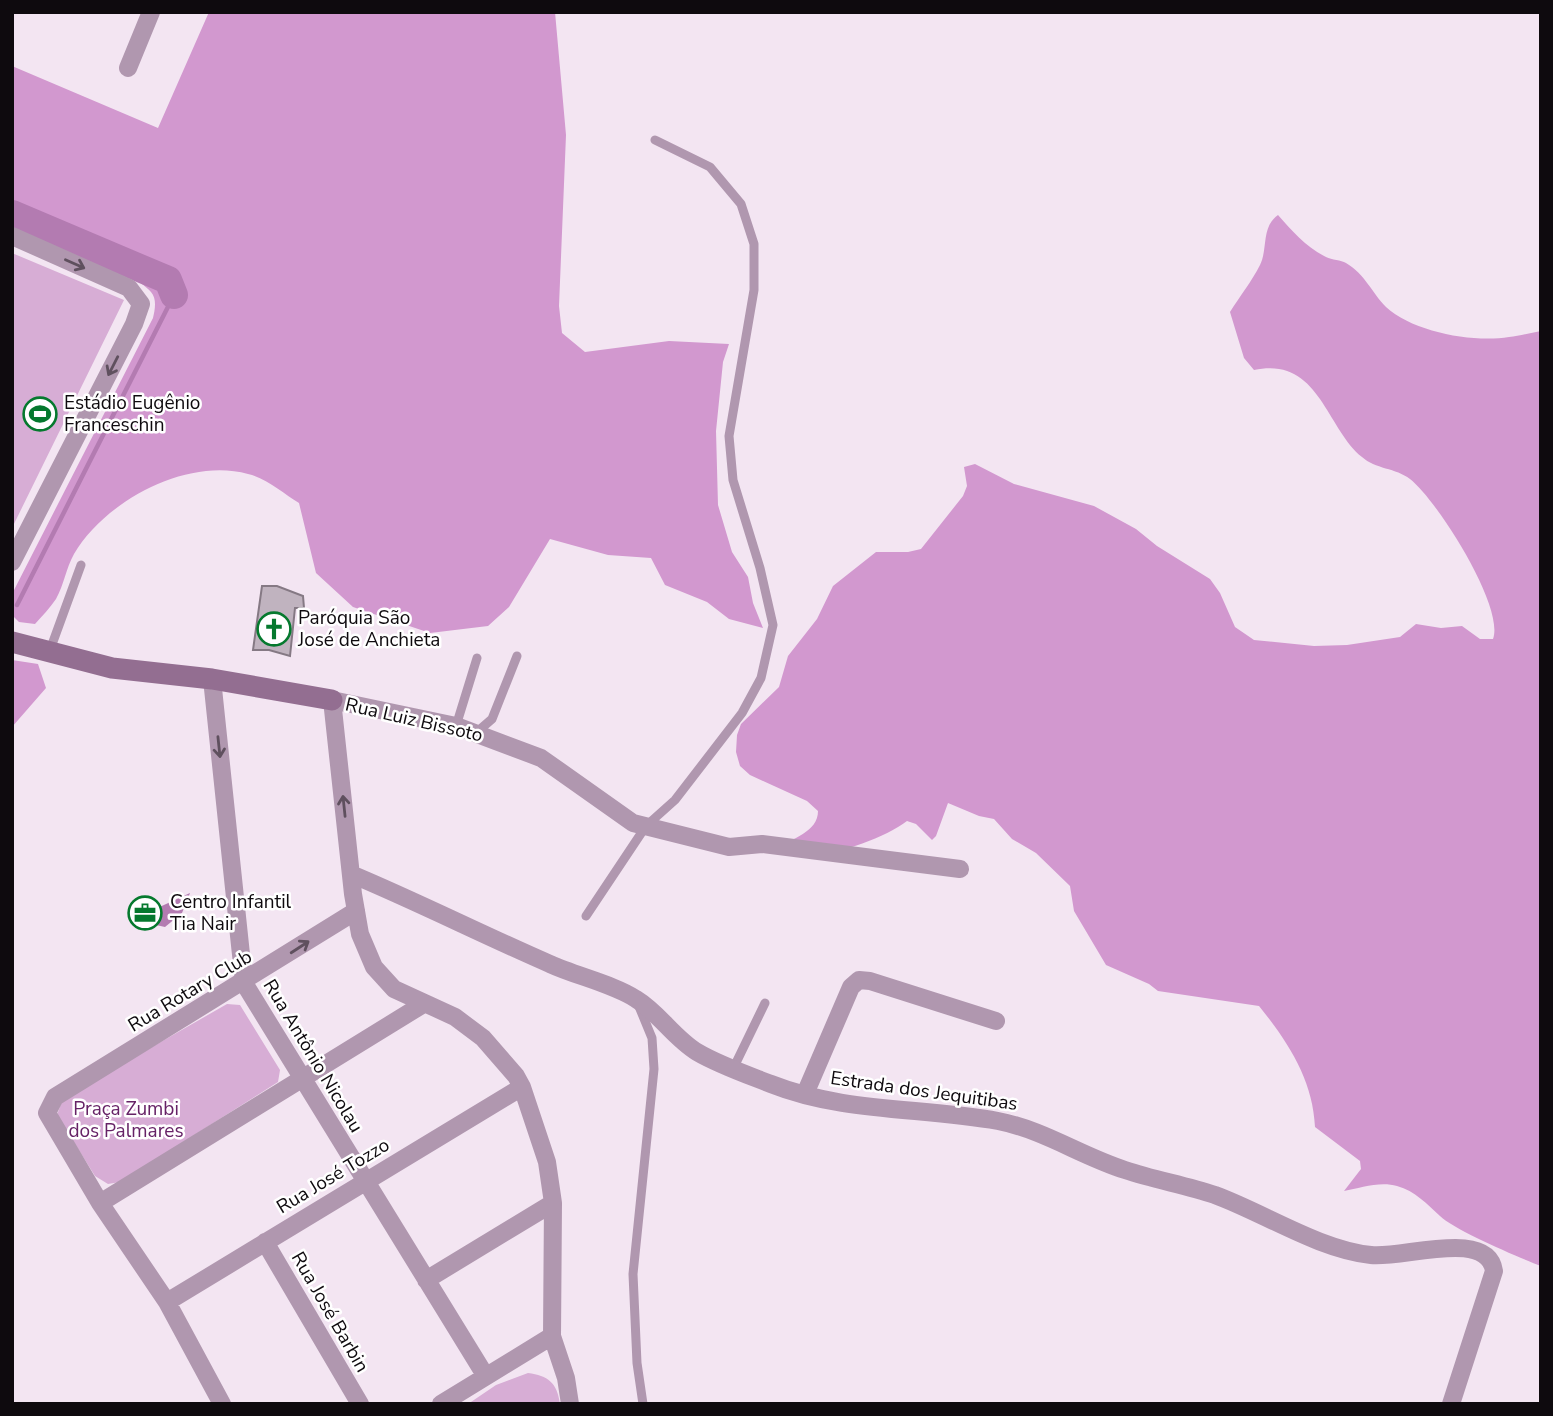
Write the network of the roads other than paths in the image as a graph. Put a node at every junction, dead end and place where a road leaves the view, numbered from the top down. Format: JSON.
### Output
{"nodes":[{"id":1,"x":151,"y":12,"type":"edge"},
{"id":2,"x":128,"y":68,"type":"dead end"},
{"id":3,"x":655,"y":140,"type":"dead end"},
{"id":4,"x":12,"y":236,"type":"edge"},
{"id":5,"x":12,"y":562,"type":"edge"},
{"id":6,"x":81,"y":565,"type":"dead end"},
{"id":7,"x":12,"y":642,"type":"edge"},
{"id":8,"x":50,"y":652,"type":"junction"},
{"id":9,"x":517,"y":656,"type":"dead end"},
{"id":10,"x":477,"y":658,"type":"dead end"},
{"id":11,"x":212,"y":679,"type":"junction"},
{"id":12,"x":332,"y":700,"type":"junction"},
{"id":13,"x":456,"y":726,"type":"junction"},
{"id":14,"x":477,"y":732,"type":"junction"},
{"id":15,"x":646,"y":826,"type":"junction"},
{"id":16,"x":960,"y":869,"type":"dead end"},
{"id":17,"x":351,"y":874,"type":"junction"},
{"id":18,"x":356,"y":911,"type":"junction"},
{"id":19,"x":586,"y":916,"type":"dead end"},
{"id":20,"x":244,"y":983,"type":"junction"},
{"id":21,"x":636,"y":999,"type":"junction"},
{"id":22,"x":425,"y":1003,"type":"junction"},
{"id":23,"x":765,"y":1003,"type":"dead end"},
{"id":24,"x":996,"y":1021,"type":"dead end"},
{"id":25,"x":734,"y":1067,"type":"junction"},
{"id":26,"x":302,"y":1079,"type":"junction"},
{"id":27,"x":522,"y":1087,"type":"junction"},
{"id":28,"x":805,"y":1094,"type":"junction"},
{"id":29,"x":365,"y":1182,"type":"junction"},
{"id":30,"x":100,"y":1203,"type":"junction"},
{"id":31,"x":553,"y":1203,"type":"junction"},
{"id":32,"x":265,"y":1242,"type":"junction"},
{"id":33,"x":426,"y":1280,"type":"junction"},
{"id":34,"x":167,"y":1302,"type":"junction"},
{"id":35,"x":552,"y":1336,"type":"junction"},
{"id":36,"x":485,"y":1375,"type":"junction"},
{"id":37,"x":222,"y":1404,"type":"edge"},
{"id":38,"x":360,"y":1404,"type":"edge"},
{"id":39,"x":440,"y":1404,"type":"edge"},
{"id":40,"x":570,"y":1404,"type":"edge"},
{"id":41,"x":643,"y":1404,"type":"edge"},
{"id":42,"x":1451,"y":1404,"type":"edge"}],
"edges":[{"from":1,"to":2,"type":"street"},
{"from":3,"to":15,"type":"lane"},
{"from":4,"to":5,"type":"street","one_way":true},
{"from":6,"to":8,"type":"lane"},
{"from":7,"to":8,"type":"street","name":"Rua Luiz Bissoto"},
{"from":8,"to":11,"type":"street","name":"Rua Luiz Bissoto"},
{"from":9,"to":14,"type":"lane"},
{"from":10,"to":13,"type":"lane"},
{"from":11,"to":12,"type":"street","name":"Rua Luiz Bissoto"},
{"from":11,"to":20,"type":"street","name":"Rua Antônio Nicolau","one_way":true},
{"from":12,"to":13,"type":"street","name":"Rua Luiz Bissoto"},
{"from":17,"to":12,"type":"street","one_way":true},
{"from":13,"to":14,"type":"street","name":"Rua Luiz Bissoto"},
{"from":14,"to":15,"type":"street","name":"Rua Luiz Bissoto"},
{"from":15,"to":16,"type":"street","name":"Rua Luiz Bissoto"},
{"from":15,"to":19,"type":"lane"},
{"from":17,"to":18,"type":"street"},
{"from":17,"to":21,"type":"street","name":"Estrada dos Jequitibas"},
{"from":20,"to":18,"type":"street","name":"Rua Rotary Club","one_way":true},
{"from":18,"to":22,"type":"street"},
{"from":20,"to":26,"type":"street","name":"Rua Antônio Nicolau"},
{"from":20,"to":30,"type":"street","name":"Rua Rotary Club"},
{"from":21,"to":25,"type":"street","name":"Estrada dos Jequitibas"},
{"from":21,"to":41,"type":"lane"},
{"from":22,"to":26,"type":"street"},
{"from":22,"to":27,"type":"street"},
{"from":23,"to":25,"type":"lane"},
{"from":24,"to":28,"type":"street"},
{"from":25,"to":28,"type":"street","name":"Estrada dos Jequitibas"},
{"from":26,"to":29,"type":"street","name":"Rua Antônio Nicolau"},
{"from":26,"to":30,"type":"street"},
{"from":27,"to":29,"type":"street","name":"Rua José Tozzo"},
{"from":27,"to":31,"type":"street"},
{"from":28,"to":42,"type":"street","name":"Estrada dos Jequitibas"},
{"from":29,"to":32,"type":"street","name":"Rua José Tozzo"},
{"from":29,"to":33,"type":"street","name":"Rua Antônio Nicolau"},
{"from":30,"to":34,"type":"street"},
{"from":31,"to":33,"type":"street"},
{"from":31,"to":35,"type":"street"},
{"from":32,"to":34,"type":"street","name":"Rua José Tozzo"},
{"from":32,"to":38,"type":"street","name":"Rua José Barbin"},
{"from":33,"to":36,"type":"street","name":"Rua Antônio Nicolau"},
{"from":34,"to":37,"type":"street"},
{"from":35,"to":36,"type":"street"},
{"from":35,"to":40,"type":"street"},
{"from":36,"to":39,"type":"street"}]}
